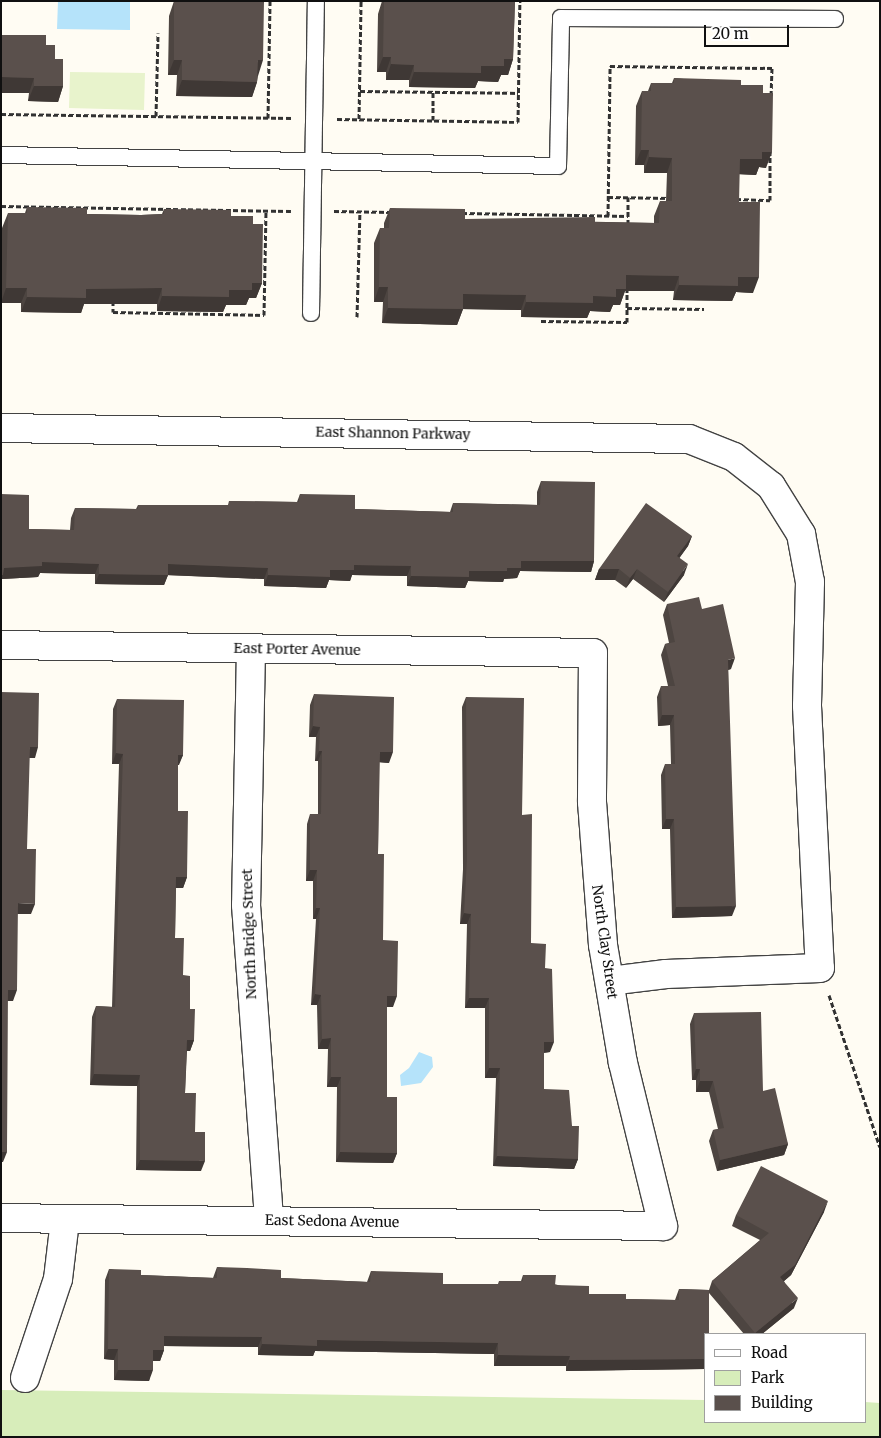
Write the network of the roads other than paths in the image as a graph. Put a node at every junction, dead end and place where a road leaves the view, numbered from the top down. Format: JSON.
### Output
{"nodes":[{"id":1,"x":316,"y":1,"type":"edge"},
{"id":2,"x":835,"y":19,"type":"dead end"},
{"id":3,"x":1,"y":155,"type":"edge"},
{"id":4,"x":315,"y":162,"type":"junction"},
{"id":5,"x":311,"y":313,"type":"dead end"},
{"id":6,"x":1,"y":428,"type":"edge"},
{"id":7,"x":1,"y":645,"type":"edge"},
{"id":8,"x":250,"y":648,"type":"junction"},
{"id":9,"x":593,"y":653,"type":"joint"},
{"id":10,"x":610,"y":981,"type":"junction"},
{"id":11,"x":1,"y":1218,"type":"edge"},
{"id":12,"x":65,"y":1220,"type":"junction"},
{"id":13,"x":269,"y":1220,"type":"junction"},
{"id":14,"x":663,"y":1226,"type":"joint"},
{"id":15,"x":25,"y":1378,"type":"dead end"}],
"edges":[{"from":1,"to":4,"type":"lane"},
{"from":2,"to":4,"type":"lane"},
{"from":3,"to":4,"type":"lane"},
{"from":4,"to":5,"type":"lane"},
{"from":6,"to":10,"type":"street","name":"East Shannon Parkway"},
{"from":7,"to":8,"type":"street","name":"East Porter Avenue"},
{"from":8,"to":9,"type":"street","name":"East Porter Avenue"},
{"from":8,"to":13,"type":"street","name":"North Bridge Street"},
{"from":9,"to":10,"type":"street","name":"North Clay Street"},
{"from":10,"to":14,"type":"street","name":"North Clay Street"},
{"from":11,"to":12,"type":"street","name":"East Sedona Avenue"},
{"from":12,"to":13,"type":"street","name":"East Sedona Avenue"},
{"from":12,"to":15,"type":"street"},
{"from":13,"to":14,"type":"street","name":"East Sedona Avenue"}]}
